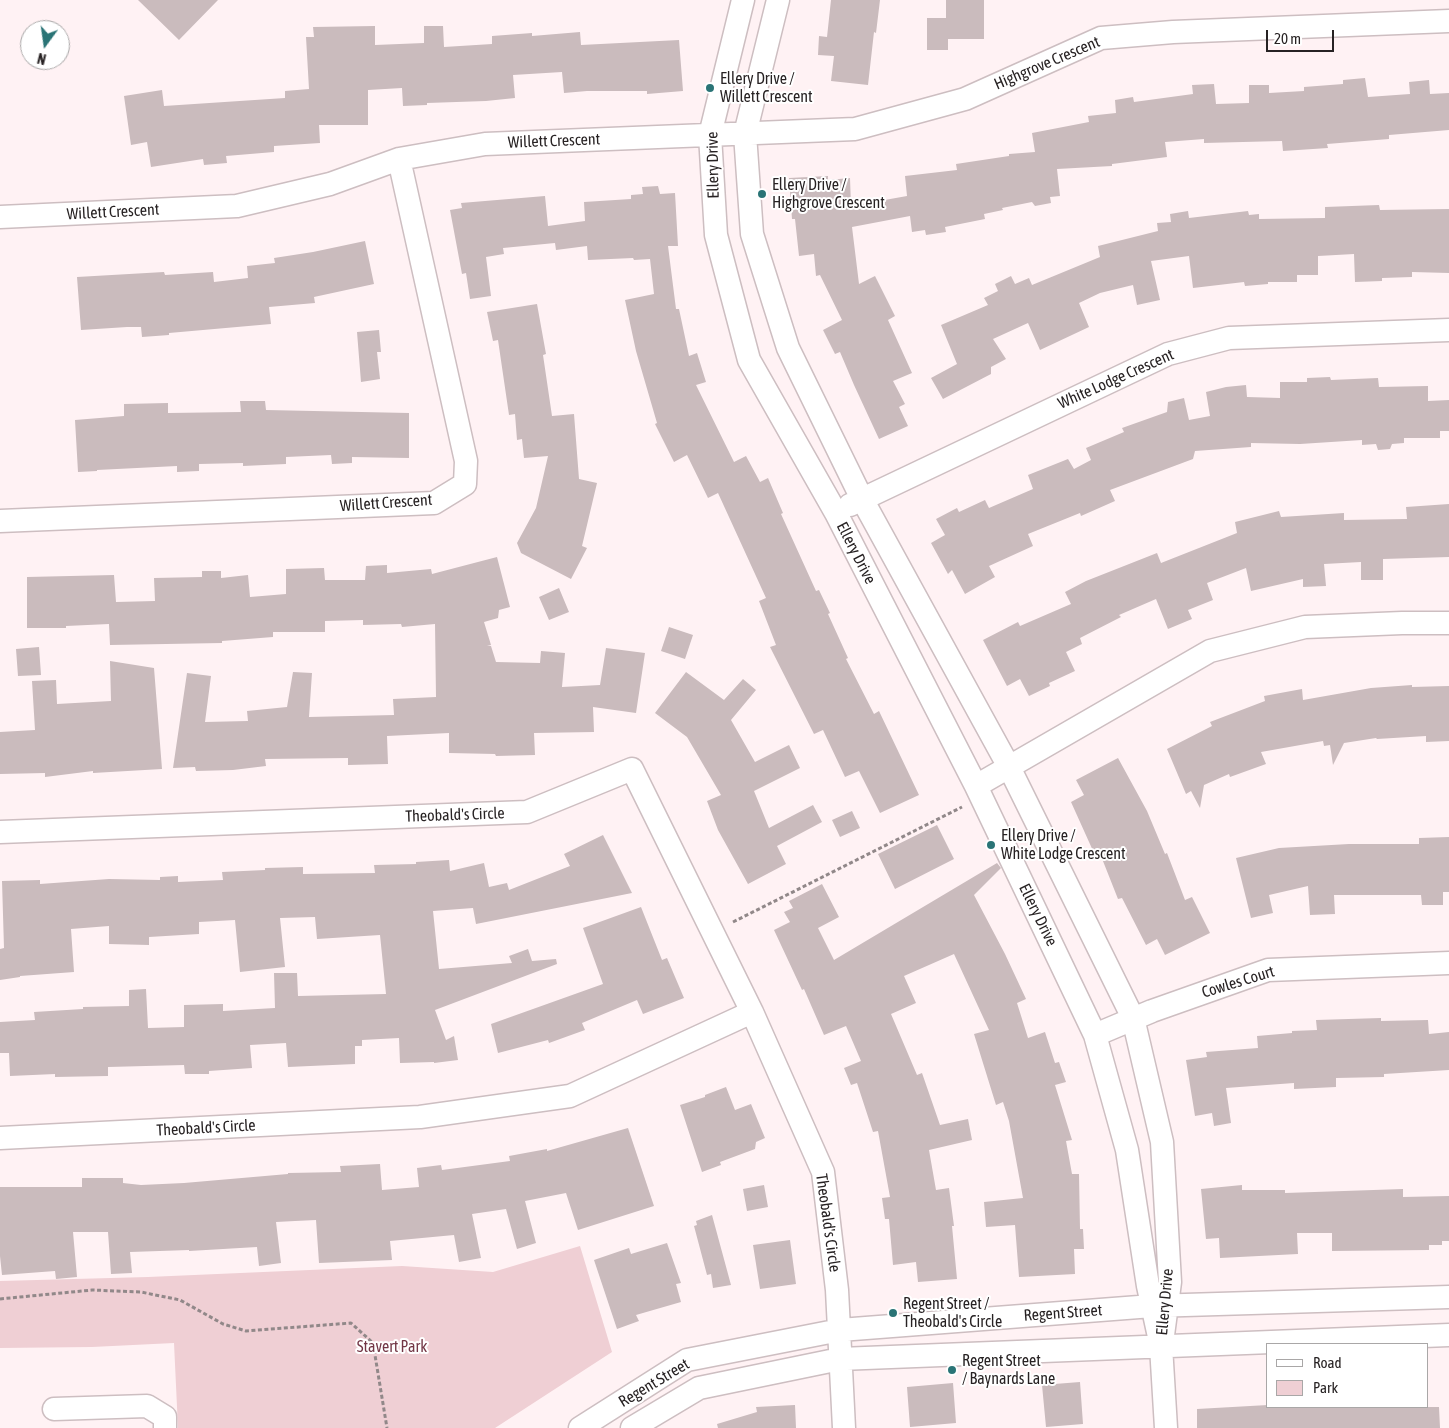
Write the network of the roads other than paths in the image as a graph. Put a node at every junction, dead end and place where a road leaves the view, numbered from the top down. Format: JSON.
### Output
{"nodes":[{"id":1,"x":743,"y":0,"type":"edge"},
{"id":2,"x":778,"y":0,"type":"edge"},
{"id":3,"x":1449,"y":21,"type":"edge"},
{"id":4,"x":745,"y":134,"type":"junction"},
{"id":5,"x":710,"y":135,"type":"junction"},
{"id":6,"x":399,"y":159,"type":"junction"},
{"id":7,"x":0,"y":217,"type":"edge"},
{"id":8,"x":1449,"y":330,"type":"edge"},
{"id":9,"x":862,"y":499,"type":"junction"},
{"id":10,"x":836,"y":512,"type":"junction"},
{"id":11,"x":0,"y":521,"type":"edge"},
{"id":12,"x":1449,"y":623,"type":"edge"},
{"id":13,"x":1009,"y":767,"type":"junction"},
{"id":14,"x":978,"y":792,"type":"junction"},
{"id":15,"x":0,"y":832,"type":"edge"},
{"id":16,"x":1449,"y":963,"type":"edge"},
{"id":17,"x":752,"y":1012,"type":"junction"},
{"id":18,"x":1133,"y":1018,"type":"junction"},
{"id":19,"x":1096,"y":1035,"type":"junction"},
{"id":20,"x":0,"y":1138,"type":"edge"},
{"id":21,"x":1449,"y":1297,"type":"edge"},
{"id":22,"x":1160,"y":1306,"type":"junction"},
{"id":23,"x":840,"y":1330,"type":"junction"},
{"id":24,"x":1449,"y":1335,"type":"edge"},
{"id":25,"x":1161,"y":1346,"type":"junction"},
{"id":26,"x":840,"y":1358,"type":"junction"},
{"id":27,"x":54,"y":1409,"type":"dead end"},
{"id":28,"x":166,"y":1428,"type":"edge"},
{"id":29,"x":580,"y":1428,"type":"edge"},
{"id":30,"x":632,"y":1428,"type":"edge"},
{"id":31,"x":844,"y":1428,"type":"edge"},
{"id":32,"x":1166,"y":1428,"type":"edge"}],
"edges":[{"from":1,"to":5,"type":"street","name":"Ellery Drive"},
{"from":2,"to":4,"type":"street","name":"Ellery Drive"},
{"from":3,"to":4,"type":"street","name":"Highgrove Crescent"},
{"from":4,"to":5,"type":"street","name":"Highgrove Crescent"},
{"from":4,"to":9,"type":"street","name":"Ellery Drive"},
{"from":5,"to":6,"type":"street","name":"Willett Crescent"},
{"from":5,"to":10,"type":"street","name":"Ellery Drive"},
{"from":6,"to":7,"type":"street","name":"Willett Crescent"},
{"from":6,"to":11,"type":"street","name":"Willett Crescent"},
{"from":8,"to":9,"type":"street","name":"White Lodge Crescent"},
{"from":9,"to":10,"type":"street","name":"White Lodge Crescent"},
{"from":9,"to":13,"type":"street","name":"Ellery Drive"},
{"from":10,"to":14,"type":"street","name":"Ellery Drive"},
{"from":12,"to":13,"type":"street"},
{"from":13,"to":14,"type":"street"},
{"from":13,"to":18,"type":"street","name":"Ellery Drive"},
{"from":14,"to":19,"type":"street","name":"Ellery Drive"},
{"from":15,"to":17,"type":"street","name":"Theobald's Circle"},
{"from":16,"to":18,"type":"street","name":"Cowles Court"},
{"from":17,"to":20,"type":"street","name":"Theobald's Circle"},
{"from":17,"to":23,"type":"street","name":"Theobald's Circle"},
{"from":18,"to":19,"type":"street","name":"Cowles Court"},
{"from":18,"to":22,"type":"street","name":"Ellery Drive"},
{"from":19,"to":22,"type":"street","name":"Ellery Drive"},
{"from":21,"to":22,"type":"street","name":"Regent Street"},
{"from":22,"to":23,"type":"street","name":"Regent Street"},
{"from":22,"to":25,"type":"street","name":"Ellery Drive"},
{"from":23,"to":26,"type":"street","name":"Theobald's Circle"},
{"from":23,"to":29,"type":"street","name":"Regent Street"},
{"from":24,"to":25,"type":"street","name":"Regent Street"},
{"from":25,"to":26,"type":"street","name":"Regent Street"},
{"from":25,"to":32,"type":"street","name":"Ellery Drive"},
{"from":26,"to":30,"type":"street","name":"Regent Street"},
{"from":26,"to":31,"type":"street","name":"Theobald's Circle"},
{"from":27,"to":28,"type":"street"}]}
